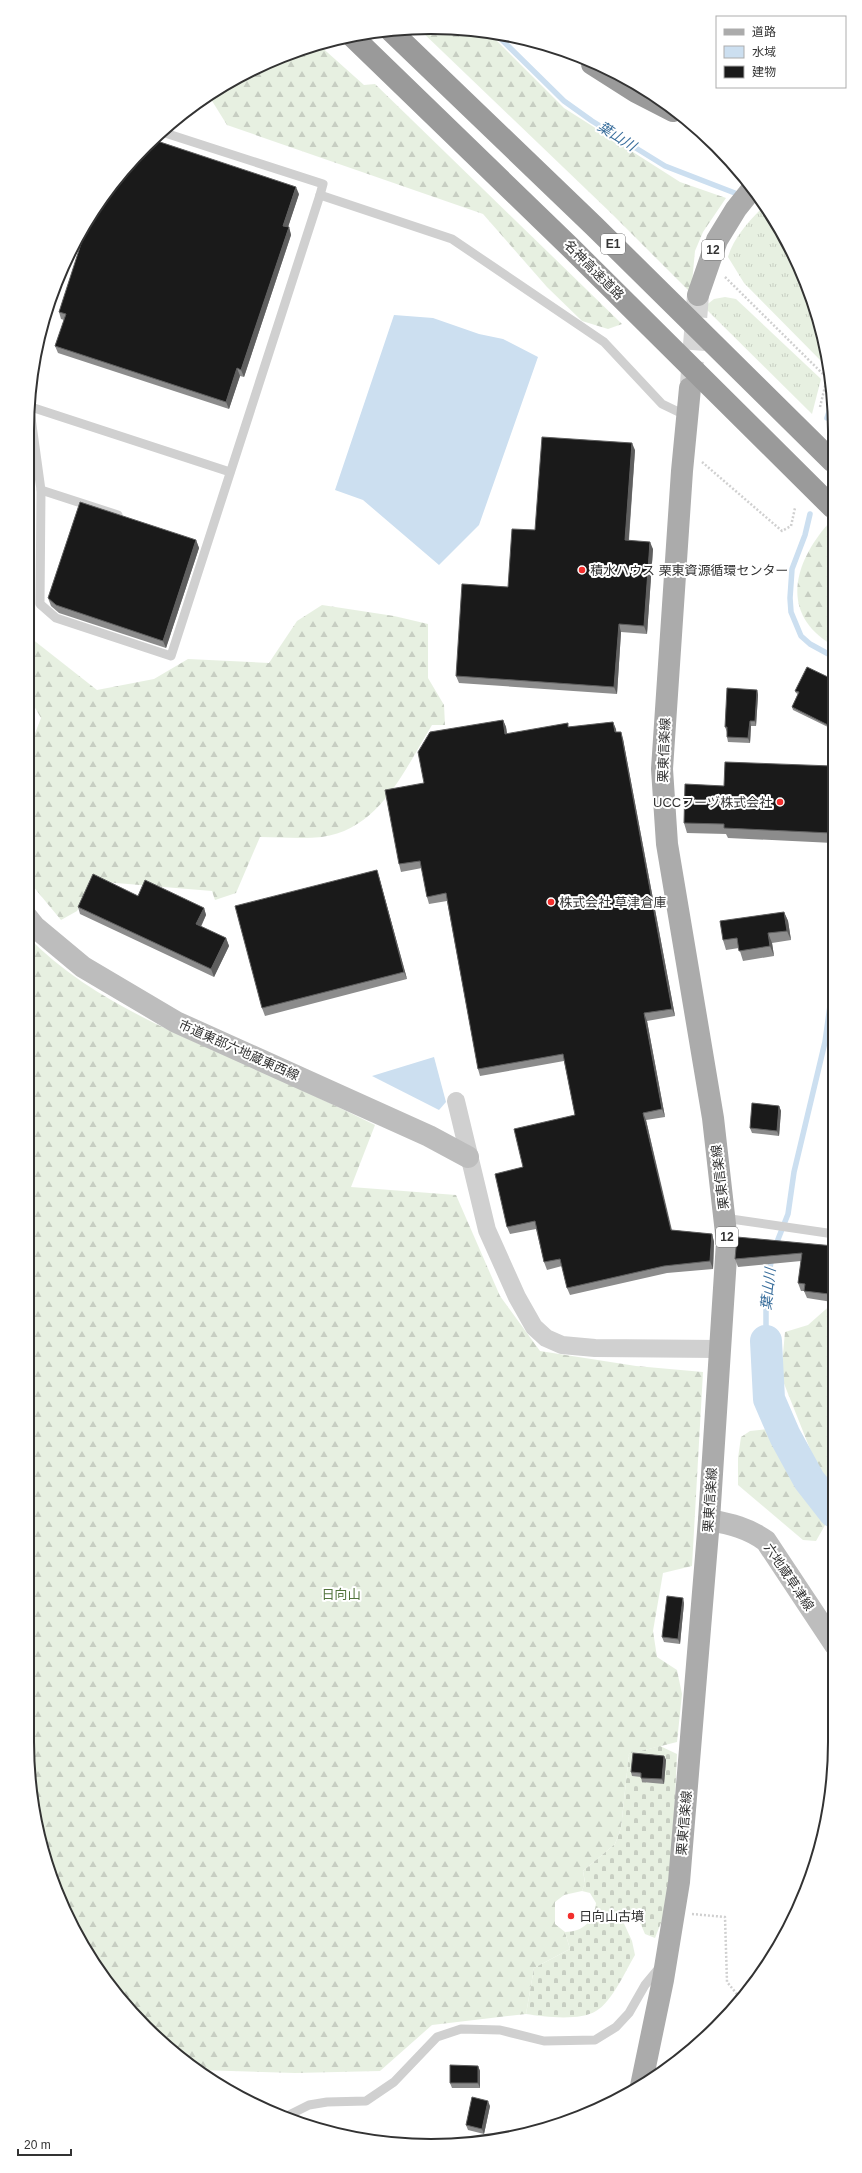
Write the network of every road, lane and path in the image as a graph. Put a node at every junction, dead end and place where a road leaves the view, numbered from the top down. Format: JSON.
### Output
{"nodes":[{"id":1,"x":396,"y":36,"type":"edge"},
{"id":2,"x":358,"y":41,"type":"edge"},
{"id":3,"x":620,"y":82,"type":"edge"},
{"id":4,"x":646,"y":97,"type":"edge"},
{"id":5,"x":168,"y":134,"type":"edge"},
{"id":6,"x":749,"y":193,"type":"edge"},
{"id":7,"x":320,"y":195,"type":"junction"},
{"id":8,"x":709,"y":261,"type":"junction"},
{"id":9,"x":698,"y":295,"type":"tunnel mouth"},
{"id":10,"x":824,"y":374,"type":"edge"},
{"id":11,"x":826,"y":387,"type":"edge"},
{"id":12,"x":690,"y":388,"type":"tunnel mouth"},
{"id":13,"x":35,"y":407,"type":"edge"},
{"id":14,"x":820,"y":407,"type":"dead end"},
{"id":15,"x":687,"y":416,"type":"junction"},
{"id":16,"x":34,"y":436,"type":"edge"},
{"id":17,"x":683,"y":456,"type":"junction"},
{"id":18,"x":828,"y":457,"type":"edge"},
{"id":19,"x":230,"y":472,"type":"junction"},
{"id":20,"x":41,"y":490,"type":"junction"},
{"id":21,"x":828,"y":503,"type":"edge"},
{"id":22,"x":795,"y":508,"type":"dead end"},
{"id":23,"x":124,"y":517,"type":"edge"},
{"id":24,"x":34,"y":925,"type":"edge"},
{"id":25,"x":456,"y":1101,"type":"dead end"},
{"id":26,"x":468,"y":1156,"type":"junction"},
{"id":27,"x":724,"y":1218,"type":"junction"},
{"id":28,"x":828,"y":1233,"type":"edge"},
{"id":29,"x":719,"y":1349,"type":"junction"},
{"id":30,"x":709,"y":1520,"type":"junction"},
{"id":31,"x":828,"y":1630,"type":"edge"},
{"id":32,"x":674,"y":1912,"type":"junction"},
{"id":33,"x":666,"y":1960,"type":"junction"},
{"id":34,"x":737,"y":1994,"type":"edge"},
{"id":35,"x":643,"y":2078,"type":"edge"},
{"id":36,"x":291,"y":2113,"type":"edge"}],
"edges":[{"from":1,"to":18,"type":"highway","number":"E1"},
{"from":2,"to":21,"type":"highway","name":"名神高速道路","number":"E1"},
{"from":3,"to":4,"type":"highway"},
{"from":5,"to":7,"type":"lane"},
{"from":6,"to":8,"type":"main road","number":"12"},
{"from":7,"to":15,"type":"lane"},
{"from":7,"to":19,"type":"lane"},
{"from":8,"to":9,"type":"main road","number":"12"},
{"from":8,"to":10,"type":"path"},
{"from":11,"to":14,"type":"path"},
{"from":12,"to":15,"type":"main road","name":"栗東信楽線","number":"12"},
{"from":13,"to":19,"type":"lane"},
{"from":15,"to":17,"type":"main road","name":"栗東信楽線","number":"12"},
{"from":16,"to":20,"type":"lane"},
{"from":17,"to":22,"type":"path"},
{"from":17,"to":27,"type":"main road","name":"栗東信楽線","number":"12"},
{"from":19,"to":20,"type":"lane"},
{"from":20,"to":23,"type":"lane"},
{"from":24,"to":26,"type":"street","name":"市道東部六地蔵東西線"},
{"from":25,"to":26,"type":"street"},
{"from":26,"to":29,"type":"street"},
{"from":27,"to":28,"type":"lane"},
{"from":27,"to":29,"type":"main road","name":"栗東信楽線","number":"12"},
{"from":29,"to":30,"type":"main road","name":"栗東信楽線","number":"12"},
{"from":30,"to":31,"type":"street","name":"六地蔵草津線"},
{"from":30,"to":32,"type":"main road","name":"栗東信楽線","number":"12"},
{"from":32,"to":33,"type":"main road","name":"栗東信楽線","number":"12"},
{"from":32,"to":34,"type":"path"},
{"from":33,"to":35,"type":"main road","name":"栗東信楽線","number":"12"},
{"from":33,"to":36,"type":"lane"}]}
